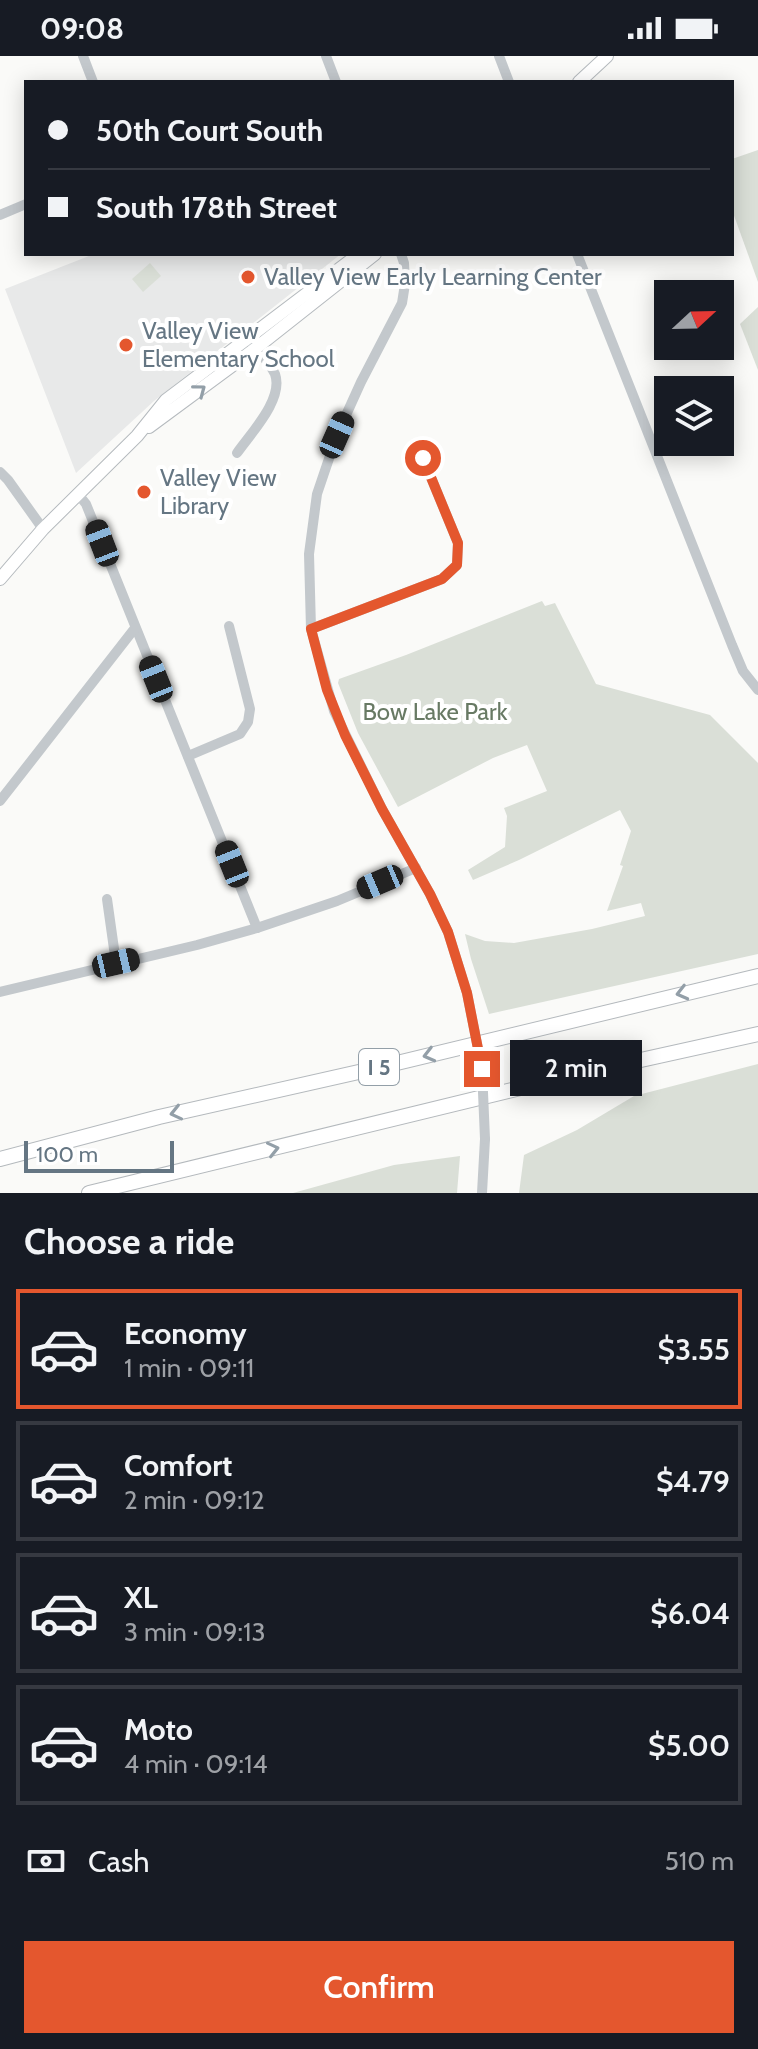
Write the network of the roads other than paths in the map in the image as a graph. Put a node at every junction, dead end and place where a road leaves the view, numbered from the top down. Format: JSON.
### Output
{"nodes":[{"id":1,"x":83,"y":56,"type":"edge"},
{"id":2,"x":326,"y":56,"type":"edge"},
{"id":3,"x":499,"y":56,"type":"edge"},
{"id":4,"x":607,"y":56,"type":"edge"},
{"id":5,"x":92,"y":80,"type":"edge"},
{"id":6,"x":335,"y":80,"type":"edge"},
{"id":7,"x":508,"y":80,"type":"edge"},
{"id":8,"x":581,"y":80,"type":"edge"},
{"id":9,"x":24,"y":205,"type":"edge"},
{"id":10,"x":0,"y":215,"type":"edge"},
{"id":11,"x":357,"y":256,"type":"edge"},
{"id":12,"x":372,"y":256,"type":"edge"},
{"id":13,"x":402,"y":256,"type":"edge"},
{"id":14,"x":578,"y":256,"type":"edge"},
{"id":15,"x":252,"y":343,"type":"junction"},
{"id":16,"x":237,"y":453,"type":"dead end"},
{"id":17,"x":423,"y":458,"type":"dead end"},
{"id":18,"x":0,"y":472,"type":"edge"},
{"id":19,"x":78,"y":494,"type":"junction"},
{"id":20,"x":43,"y":529,"type":"junction"},
{"id":21,"x":0,"y":579,"type":"edge"},
{"id":22,"x":229,"y":626,"type":"dead end"},
{"id":23,"x":135,"y":628,"type":"junction"},
{"id":24,"x":311,"y":629,"type":"junction"},
{"id":25,"x":758,"y":690,"type":"edge"},
{"id":26,"x":188,"y":756,"type":"junction"},
{"id":27,"x":0,"y":801,"type":"edge"},
{"id":28,"x":416,"y":868,"type":"junction"},
{"id":29,"x":107,"y":899,"type":"dead end"},
{"id":30,"x":257,"y":928,"type":"junction"},
{"id":31,"x":116,"y":963,"type":"junction"},
{"id":32,"x":758,"y":976,"type":"edge"},
{"id":33,"x":0,"y":992,"type":"edge"},
{"id":34,"x":758,"y":1034,"type":"edge"},
{"id":35,"x":0,"y":1159,"type":"edge"},
{"id":36,"x":89,"y":1193,"type":"edge"},
{"id":37,"x":482,"y":1193,"type":"edge"}],
"edges":[{"from":1,"to":5,"type":"street"},
{"from":2,"to":6,"type":"street"},
{"from":3,"to":7,"type":"street"},
{"from":4,"to":8,"type":"main road"},
{"from":9,"to":10,"type":"street"},
{"from":11,"to":15,"type":"main road"},
{"from":12,"to":15,"type":"main road"},
{"from":13,"to":24,"type":"street"},
{"from":14,"to":25,"type":"street"},
{"from":15,"to":16,"type":"street"},
{"from":15,"to":19,"type":"main road"},
{"from":17,"to":24,"type":"street"},
{"from":18,"to":20,"type":"street"},
{"from":19,"to":20,"type":"main road"},
{"from":19,"to":23,"type":"street"},
{"from":20,"to":21,"type":"main road"},
{"from":22,"to":26,"type":"street"},
{"from":23,"to":26,"type":"street"},
{"from":23,"to":27,"type":"street"},
{"from":24,"to":28,"type":"street"},
{"from":26,"to":30,"type":"street"},
{"from":28,"to":30,"type":"street"},
{"from":28,"to":37,"type":"street","bridge":true},
{"from":29,"to":31,"type":"street"},
{"from":30,"to":31,"type":"street"},
{"from":31,"to":33,"type":"street"},
{"from":32,"to":35,"type":"highway","number":"I 5","one_way":true},
{"from":36,"to":34,"type":"highway","number":"I 5","one_way":true}]}
